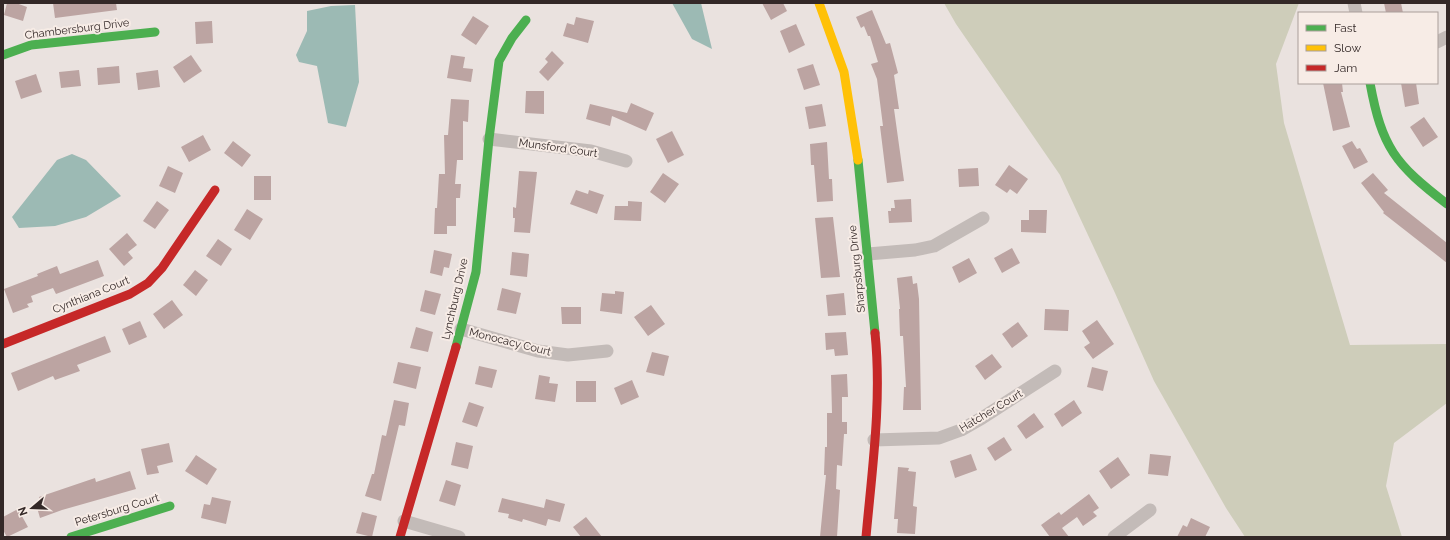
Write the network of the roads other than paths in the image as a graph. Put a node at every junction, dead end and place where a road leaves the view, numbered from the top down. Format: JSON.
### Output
{"nodes":[{"id":1,"x":819,"y":3,"type":"edge"},
{"id":2,"x":526,"y":20,"type":"dead end"},
{"id":3,"x":155,"y":32,"type":"dead end"},
{"id":4,"x":1447,"y":36,"type":"edge"},
{"id":5,"x":1438,"y":41,"type":"edge"},
{"id":6,"x":3,"y":55,"type":"edge"},
{"id":7,"x":1370,"y":84,"type":"edge"},
{"id":8,"x":489,"y":139,"type":"junction"},
{"id":9,"x":626,"y":161,"type":"dead end"},
{"id":10,"x":215,"y":190,"type":"dead end"},
{"id":11,"x":1447,"y":204,"type":"edge"},
{"id":12,"x":983,"y":218,"type":"dead end"},
{"id":13,"x":868,"y":254,"type":"junction"},
{"id":14,"x":461,"y":329,"type":"junction"},
{"id":15,"x":3,"y":344,"type":"edge"},
{"id":16,"x":607,"y":351,"type":"dead end"},
{"id":17,"x":1056,"y":371,"type":"dead end"},
{"id":18,"x":874,"y":440,"type":"junction"},
{"id":19,"x":170,"y":506,"type":"dead end"},
{"id":20,"x":1150,"y":510,"type":"dead end"},
{"id":21,"x":404,"y":521,"type":"junction"},
{"id":22,"x":71,"y":537,"type":"edge"},
{"id":23,"x":400,"y":537,"type":"edge"},
{"id":24,"x":459,"y":537,"type":"edge"},
{"id":25,"x":866,"y":537,"type":"edge"},
{"id":26,"x":1114,"y":537,"type":"edge"}],
"edges":[{"from":1,"to":13,"type":"street","name":"Sharpsburg Drive"},
{"from":2,"to":8,"type":"street","name":"Lynchburg Drive"},
{"from":3,"to":6,"type":"street","name":"Chambersburg Drive"},
{"from":4,"to":5,"type":"street"},
{"from":7,"to":11,"type":"street"},
{"from":8,"to":9,"type":"street","name":"Munsford Court"},
{"from":8,"to":14,"type":"street","name":"Lynchburg Drive"},
{"from":10,"to":15,"type":"street","name":"Cynthiana Court"},
{"from":12,"to":13,"type":"street"},
{"from":13,"to":18,"type":"street","name":"Sharpsburg Drive"},
{"from":14,"to":16,"type":"street","name":"Monocacy Court"},
{"from":14,"to":21,"type":"street","name":"Lynchburg Drive"},
{"from":17,"to":18,"type":"street","name":"Hatcher Court"},
{"from":18,"to":25,"type":"street","name":"Sharpsburg Drive"},
{"from":19,"to":22,"type":"street","name":"Petersburg Court"},
{"from":20,"to":26,"type":"street"},
{"from":21,"to":23,"type":"street","name":"Lynchburg Drive"},
{"from":21,"to":24,"type":"street"}]}
